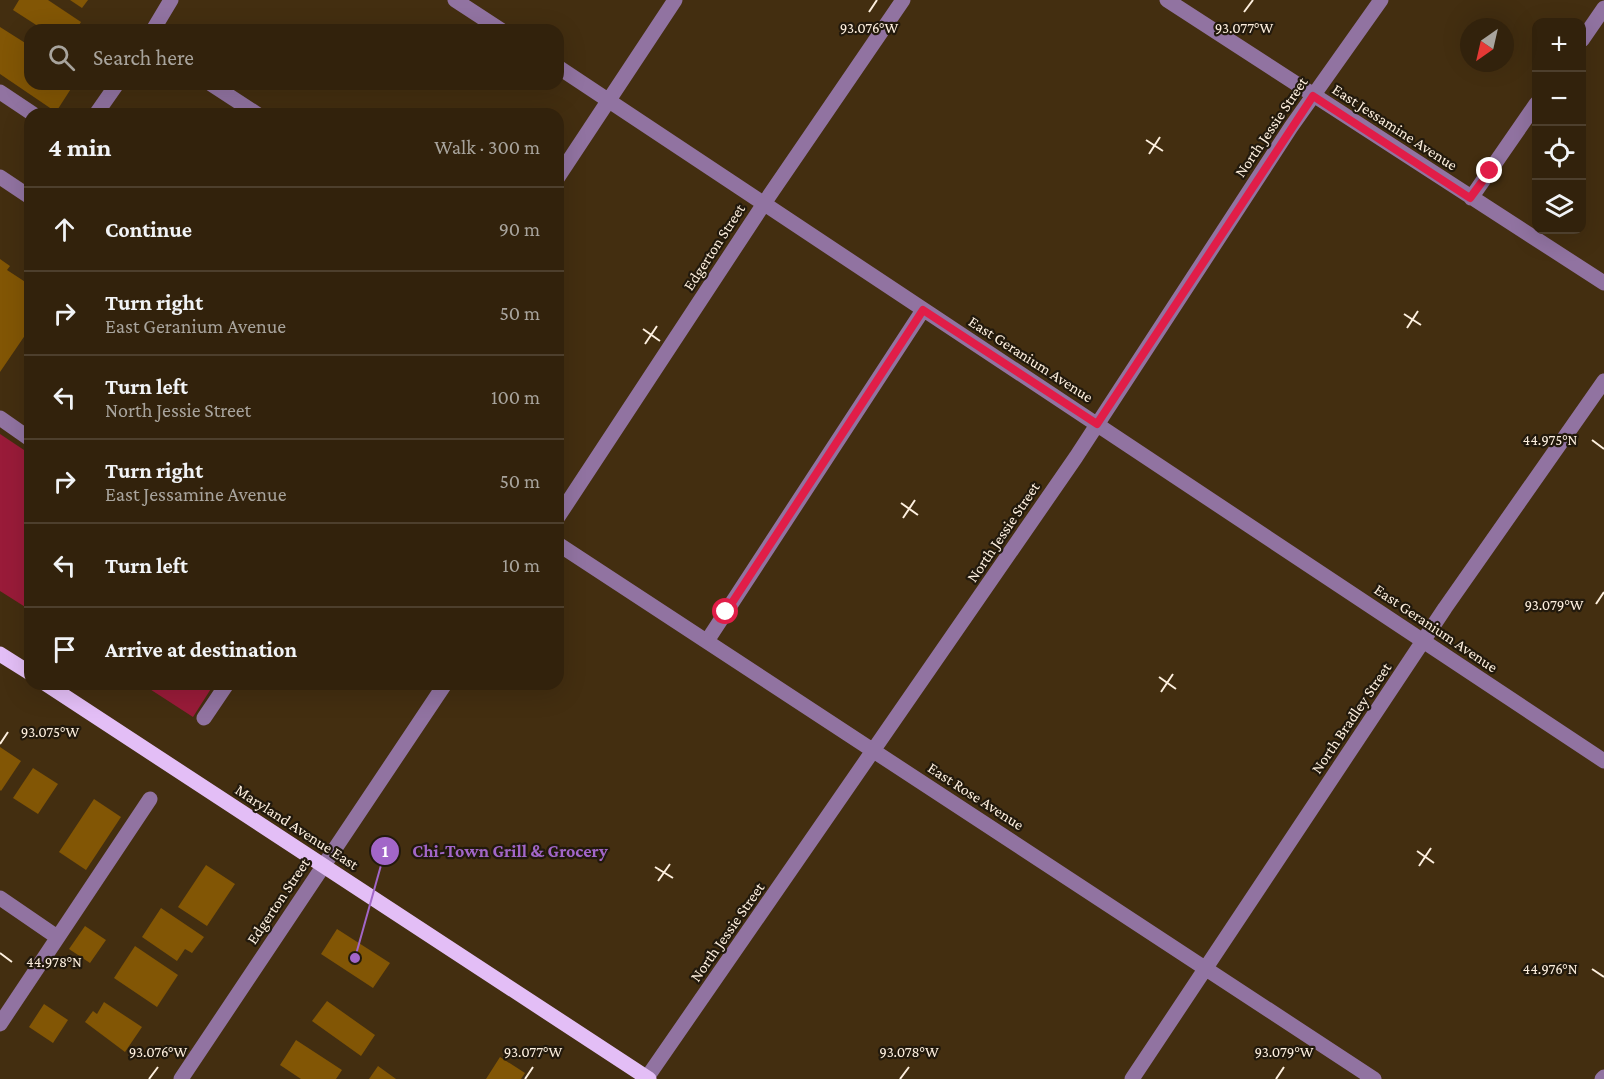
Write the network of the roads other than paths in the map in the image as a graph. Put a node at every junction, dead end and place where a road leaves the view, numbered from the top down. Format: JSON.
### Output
{"nodes":[{"id":1,"x":171,"y":0,"type":"edge"},
{"id":2,"x":455,"y":0,"type":"edge"},
{"id":3,"x":675,"y":0,"type":"edge"},
{"id":4,"x":903,"y":0,"type":"edge"},
{"id":5,"x":1167,"y":0,"type":"edge"},
{"id":6,"x":1381,"y":0,"type":"edge"},
{"id":7,"x":1604,"y":8,"type":"edge"},
{"id":8,"x":157,"y":24,"type":"edge"},
{"id":9,"x":492,"y":24,"type":"edge"},
{"id":10,"x":1586,"y":33,"type":"edge"},
{"id":11,"x":564,"y":71,"type":"edge"},
{"id":12,"x":113,"y":90,"type":"edge"},
{"id":13,"x":220,"y":90,"type":"edge"},
{"id":14,"x":0,"y":92,"type":"edge"},
{"id":15,"x":1313,"y":96,"type":"junction"},
{"id":16,"x":610,"y":100,"type":"junction"},
{"id":17,"x":24,"y":108,"type":"edge"},
{"id":18,"x":100,"y":108,"type":"edge"},
{"id":19,"x":248,"y":108,"type":"edge"},
{"id":20,"x":1532,"y":110,"type":"edge"},
{"id":21,"x":564,"y":168,"type":"edge"},
{"id":22,"x":0,"y":177,"type":"edge"},
{"id":23,"x":24,"y":193,"type":"edge"},
{"id":24,"x":1470,"y":198,"type":"junction"},
{"id":25,"x":765,"y":202,"type":"junction"},
{"id":26,"x":1604,"y":283,"type":"edge"},
{"id":27,"x":923,"y":310,"type":"junction"},
{"id":28,"x":1604,"y":381,"type":"edge"},
{"id":29,"x":0,"y":418,"type":"edge"},
{"id":30,"x":1097,"y":424,"type":"junction"},
{"id":31,"x":24,"y":435,"type":"edge"},
{"id":32,"x":564,"y":508,"type":"edge"},
{"id":33,"x":564,"y":548,"type":"edge"},
{"id":34,"x":707,"y":641,"type":"junction"},
{"id":35,"x":1424,"y":642,"type":"junction"},
{"id":36,"x":0,"y":654,"type":"edge"},
{"id":37,"x":24,"y":670,"type":"edge"},
{"id":38,"x":55,"y":690,"type":"edge"},
{"id":39,"x":223,"y":690,"type":"edge"},
{"id":40,"x":442,"y":690,"type":"edge"},
{"id":41,"x":204,"y":718,"type":"dead end"},
{"id":42,"x":875,"y":751,"type":"junction"},
{"id":43,"x":1604,"y":761,"type":"edge"},
{"id":44,"x":150,"y":799,"type":"dead end"},
{"id":45,"x":323,"y":865,"type":"junction"},
{"id":46,"x":0,"y":898,"type":"edge"},
{"id":47,"x":57,"y":937,"type":"junction"},
{"id":48,"x":1204,"y":968,"type":"junction"},
{"id":49,"x":0,"y":1024,"type":"edge"},
{"id":50,"x":181,"y":1079,"type":"edge"},
{"id":51,"x":648,"y":1079,"type":"edge"},
{"id":52,"x":1132,"y":1079,"type":"edge"},
{"id":53,"x":1374,"y":1079,"type":"edge"}],
"edges":[{"from":1,"to":8,"type":"street"},
{"from":2,"to":9,"type":"street"},
{"from":3,"to":16,"type":"street"},
{"from":4,"to":25,"type":"street","name":"Edgerton Street"},
{"from":5,"to":15,"type":"street","name":"East Jessamine Avenue"},
{"from":6,"to":15,"type":"street","name":"North Jessie Street"},
{"from":7,"to":10,"type":"street"},
{"from":11,"to":16,"type":"street","name":"East Geranium Avenue"},
{"from":12,"to":18,"type":"street"},
{"from":13,"to":19,"type":"street"},
{"from":14,"to":17,"type":"street"},
{"from":15,"to":24,"type":"street","name":"East Jessamine Avenue"},
{"from":15,"to":30,"type":"street","name":"North Jessie Street"},
{"from":16,"to":21,"type":"street"},
{"from":16,"to":25,"type":"street","name":"East Geranium Avenue"},
{"from":20,"to":24,"type":"street"},
{"from":22,"to":23,"type":"street"},
{"from":24,"to":26,"type":"street","name":"East Jessamine Avenue"},
{"from":25,"to":27,"type":"street","name":"East Geranium Avenue"},
{"from":25,"to":32,"type":"street","name":"Edgerton Street"},
{"from":27,"to":30,"type":"street","name":"East Geranium Avenue"},
{"from":27,"to":34,"type":"street"},
{"from":28,"to":35,"type":"street","name":"North Bradley Street"},
{"from":29,"to":31,"type":"street"},
{"from":30,"to":35,"type":"street","name":"East Geranium Avenue"},
{"from":30,"to":42,"type":"street","name":"North Jessie Street"},
{"from":33,"to":34,"type":"street","name":"East Rose Avenue"},
{"from":34,"to":42,"type":"street","name":"East Rose Avenue"},
{"from":35,"to":43,"type":"street","name":"East Geranium Avenue"},
{"from":35,"to":48,"type":"street","name":"North Bradley Street"},
{"from":36,"to":37,"type":"main road"},
{"from":38,"to":45,"type":"main road","name":"Maryland Avenue East"},
{"from":39,"to":41,"type":"street"},
{"from":40,"to":45,"type":"street","name":"Edgerton Street"},
{"from":42,"to":48,"type":"street","name":"East Rose Avenue"},
{"from":42,"to":51,"type":"street","name":"North Jessie Street"},
{"from":44,"to":47,"type":"street"},
{"from":45,"to":50,"type":"street","name":"Edgerton Street"},
{"from":45,"to":51,"type":"main road","name":"Maryland Avenue East"},
{"from":46,"to":47,"type":"street"},
{"from":47,"to":49,"type":"street"},
{"from":48,"to":52,"type":"street","name":"North Bradley Street"},
{"from":48,"to":53,"type":"street","name":"East Rose Avenue"}]}
